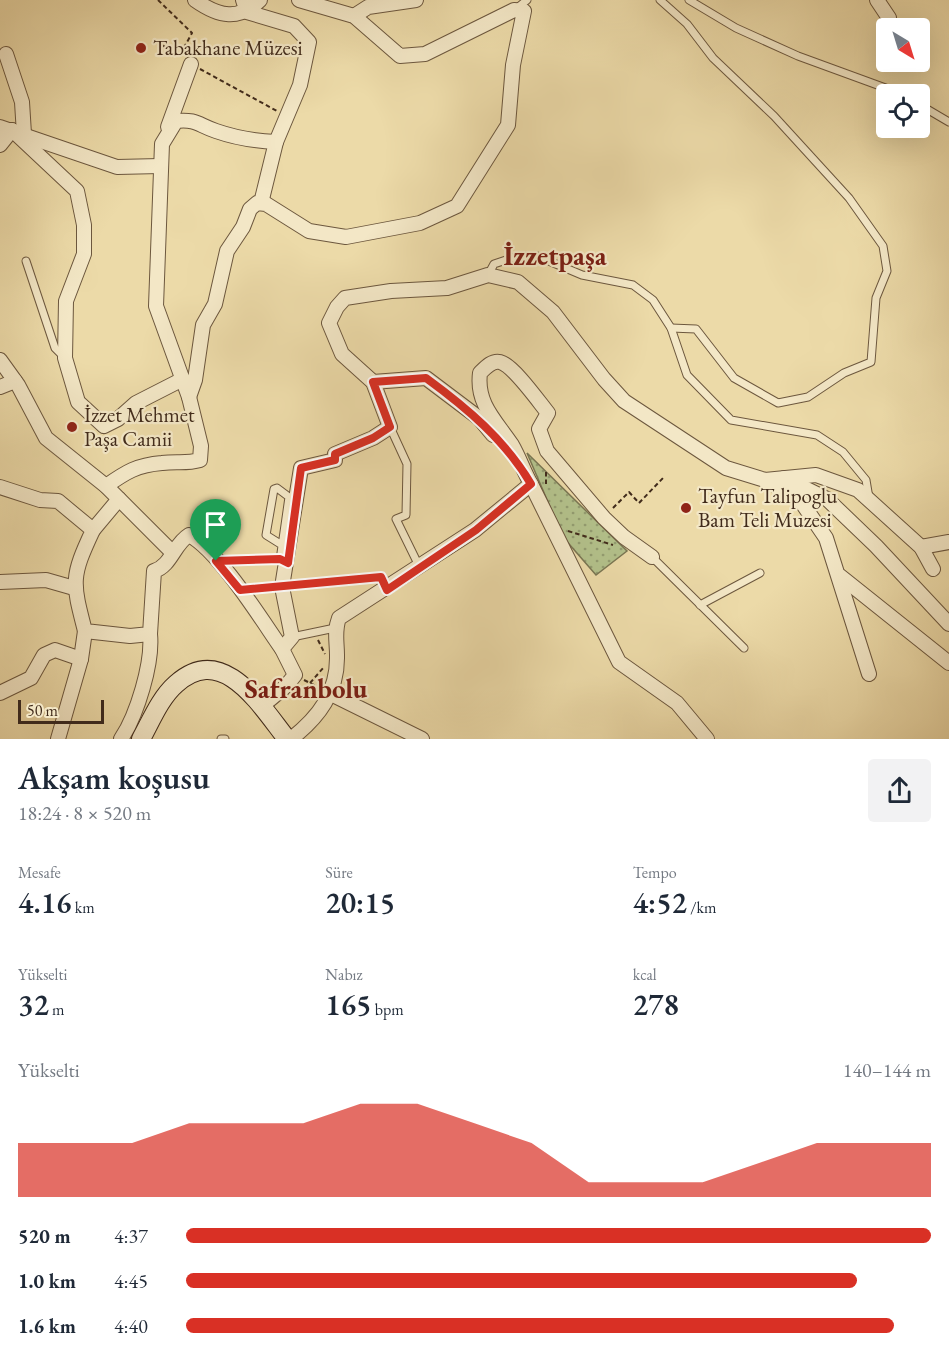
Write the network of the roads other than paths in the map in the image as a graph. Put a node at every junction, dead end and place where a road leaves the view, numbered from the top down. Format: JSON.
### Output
{"nodes":[{"id":1,"x":195,"y":0,"type":"edge"},
{"id":2,"x":260,"y":0,"type":"edge"},
{"id":3,"x":299,"y":0,"type":"edge"},
{"id":4,"x":416,"y":0,"type":"edge"},
{"id":5,"x":527,"y":0,"type":"edge"},
{"id":6,"x":660,"y":0,"type":"edge"},
{"id":7,"x":689,"y":0,"type":"edge"},
{"id":8,"x":877,"y":0,"type":"edge"},
{"id":9,"x":245,"y":6,"type":"edge"},
{"id":10,"x":514,"y":10,"type":"junction"},
{"id":11,"x":354,"y":16,"type":"junction"},
{"id":12,"x":889,"y":18,"type":"dead end"},
{"id":13,"x":6,"y":54,"type":"dead end"},
{"id":14,"x":191,"y":64,"type":"road end"},
{"id":15,"x":876,"y":84,"type":"edge"},
{"id":16,"x":930,"y":111,"type":"edge"},
{"id":17,"x":949,"y":122,"type":"edge"},
{"id":18,"x":12,"y":130,"type":"edge"},
{"id":19,"x":165,"y":135,"type":"junction"},
{"id":20,"x":276,"y":142,"type":"junction"},
{"id":21,"x":0,"y":145,"type":"edge"},
{"id":22,"x":160,"y":166,"type":"junction"},
{"id":23,"x":261,"y":203,"type":"junction"},
{"id":24,"x":26,"y":261,"type":"dead end"},
{"id":25,"x":488,"y":275,"type":"junction"},
{"id":26,"x":671,"y":328,"type":"junction"},
{"id":27,"x":65,"y":358,"type":"junction"},
{"id":28,"x":0,"y":360,"type":"edge"},
{"id":29,"x":183,"y":379,"type":"junction"},
{"id":30,"x":15,"y":381,"type":"junction"},
{"id":31,"x":373,"y":382,"type":"junction"},
{"id":32,"x":0,"y":387,"type":"edge"},
{"id":33,"x":189,"y":397,"type":"junction"},
{"id":34,"x":390,"y":427,"type":"junction"},
{"id":35,"x":520,"y":466,"type":"junction"},
{"id":36,"x":781,"y":476,"type":"junction"},
{"id":37,"x":765,"y":480,"type":"junction"},
{"id":38,"x":531,"y":484,"type":"junction"},
{"id":39,"x":106,"y":486,"type":"junction"},
{"id":40,"x":0,"y":487,"type":"edge"},
{"id":41,"x":119,"y":499,"type":"junction"},
{"id":42,"x":869,"y":500,"type":"junction"},
{"id":43,"x":93,"y":530,"type":"junction"},
{"id":44,"x":949,"y":542,"type":"edge"},
{"id":45,"x":282,"y":545,"type":"junction"},
{"id":46,"x":921,"y":547,"type":"junction"},
{"id":47,"x":172,"y":552,"type":"junction"},
{"id":48,"x":652,"y":557,"type":"joint"},
{"id":49,"x":284,"y":561,"type":"junction"},
{"id":50,"x":420,"y":568,"type":"junction"},
{"id":51,"x":933,"y":569,"type":"dead end"},
{"id":52,"x":760,"y":573,"type":"dead end"},
{"id":53,"x":840,"y":576,"type":"junction"},
{"id":54,"x":0,"y":582,"type":"edge"},
{"id":55,"x":282,"y":587,"type":"junction"},
{"id":56,"x":74,"y":588,"type":"junction"},
{"id":57,"x":240,"y":590,"type":"junction"},
{"id":58,"x":387,"y":590,"type":"junction"},
{"id":59,"x":700,"y":605,"type":"junction"},
{"id":60,"x":948,"y":622,"type":"edge"},
{"id":61,"x":335,"y":628,"type":"junction"},
{"id":62,"x":85,"y":631,"type":"junction"},
{"id":63,"x":150,"y":634,"type":"junction"},
{"id":64,"x":292,"y":637,"type":"junction"},
{"id":65,"x":744,"y":648,"type":"dead end"},
{"id":66,"x":282,"y":649,"type":"junction"},
{"id":67,"x":81,"y":659,"type":"junction"},
{"id":68,"x":949,"y":663,"type":"edge"},
{"id":69,"x":869,"y":674,"type":"dead end"},
{"id":70,"x":0,"y":693,"type":"edge"},
{"id":71,"x":331,"y":694,"type":"junction"},
{"id":72,"x":261,"y":707,"type":"junction"},
{"id":73,"x":58,"y":739,"type":"edge"},
{"id":74,"x":121,"y":739,"type":"edge"},
{"id":75,"x":141,"y":739,"type":"edge"},
{"id":76,"x":289,"y":739,"type":"edge"},
{"id":77,"x":422,"y":739,"type":"edge"},
{"id":78,"x":707,"y":739,"type":"edge"}],
"edges":[{"from":1,"to":9,"type":"street"},
{"from":2,"to":9,"type":"street"},
{"from":3,"to":11,"type":"street"},
{"from":4,"to":11,"type":"street"},
{"from":5,"to":10,"type":"lane"},
{"from":6,"to":26,"type":"lane"},
{"from":7,"to":15,"type":"lane"},
{"from":8,"to":12,"type":"street"},
{"from":9,"to":20,"type":"street"},
{"from":10,"to":11,"type":"street"},
{"from":10,"to":23,"type":"street"},
{"from":13,"to":18,"type":"street"},
{"from":14,"to":19,"type":"street"},
{"from":16,"to":17,"type":"lane"},
{"from":18,"to":21,"type":"street"},
{"from":18,"to":22,"type":"street"},
{"from":18,"to":27,"type":"street"},
{"from":19,"to":20,"type":"street"},
{"from":19,"to":22,"type":"street"},
{"from":20,"to":23,"type":"street"},
{"from":22,"to":29,"type":"street"},
{"from":23,"to":33,"type":"street"},
{"from":24,"to":27,"type":"lane"},
{"from":25,"to":26,"type":"lane"},
{"from":25,"to":31,"type":"street"},
{"from":25,"to":37,"type":"street"},
{"from":26,"to":42,"type":"lane"},
{"from":27,"to":29,"type":"street"},
{"from":28,"to":30,"type":"street"},
{"from":29,"to":33,"type":"street"},
{"from":30,"to":32,"type":"street"},
{"from":30,"to":39,"type":"street"},
{"from":31,"to":34,"type":"street"},
{"from":31,"to":35,"type":"street"},
{"from":33,"to":39,"type":"street"},
{"from":34,"to":49,"type":"street"},
{"from":34,"to":50,"type":"lane"},
{"from":35,"to":38,"type":"street"},
{"from":35,"to":48,"type":"street"},
{"from":36,"to":37,"type":"street"},
{"from":36,"to":42,"type":"street"},
{"from":36,"to":60,"type":"street"},
{"from":37,"to":53,"type":"street"},
{"from":38,"to":50,"type":"street"},
{"from":38,"to":78,"type":"street"},
{"from":39,"to":41,"type":"street"},
{"from":40,"to":43,"type":"street"},
{"from":41,"to":43,"type":"street"},
{"from":41,"to":47,"type":"street"},
{"from":42,"to":46,"type":"street"},
{"from":43,"to":56,"type":"street"},
{"from":44,"to":46,"type":"street"},
{"from":45,"to":45,"type":"lane"},
{"from":45,"to":49,"type":"lane"},
{"from":46,"to":51,"type":"street"},
{"from":47,"to":57,"type":"street"},
{"from":47,"to":63,"type":"street"},
{"from":48,"to":59,"type":"lane"},
{"from":49,"to":55,"type":"street"},
{"from":50,"to":58,"type":"street"},
{"from":52,"to":59,"type":"lane"},
{"from":53,"to":68,"type":"street"},
{"from":53,"to":69,"type":"street"},
{"from":54,"to":56,"type":"street"},
{"from":55,"to":57,"type":"lane"},
{"from":55,"to":58,"type":"lane"},
{"from":55,"to":64,"type":"street"},
{"from":56,"to":62,"type":"street"},
{"from":57,"to":66,"type":"street"},
{"from":58,"to":61,"type":"street"},
{"from":59,"to":65,"type":"lane"},
{"from":61,"to":64,"type":"lane"},
{"from":61,"to":71,"type":"street"},
{"from":62,"to":63,"type":"street"},
{"from":62,"to":67,"type":"street"},
{"from":63,"to":74,"type":"street"},
{"from":64,"to":66,"type":"street"},
{"from":66,"to":72,"type":"street"},
{"from":67,"to":70,"type":"street"},
{"from":67,"to":73,"type":"street"},
{"from":71,"to":76,"type":"street"},
{"from":71,"to":77,"type":"street"},
{"from":72,"to":75,"type":"main road"},
{"from":72,"to":76,"type":"main road"}]}
